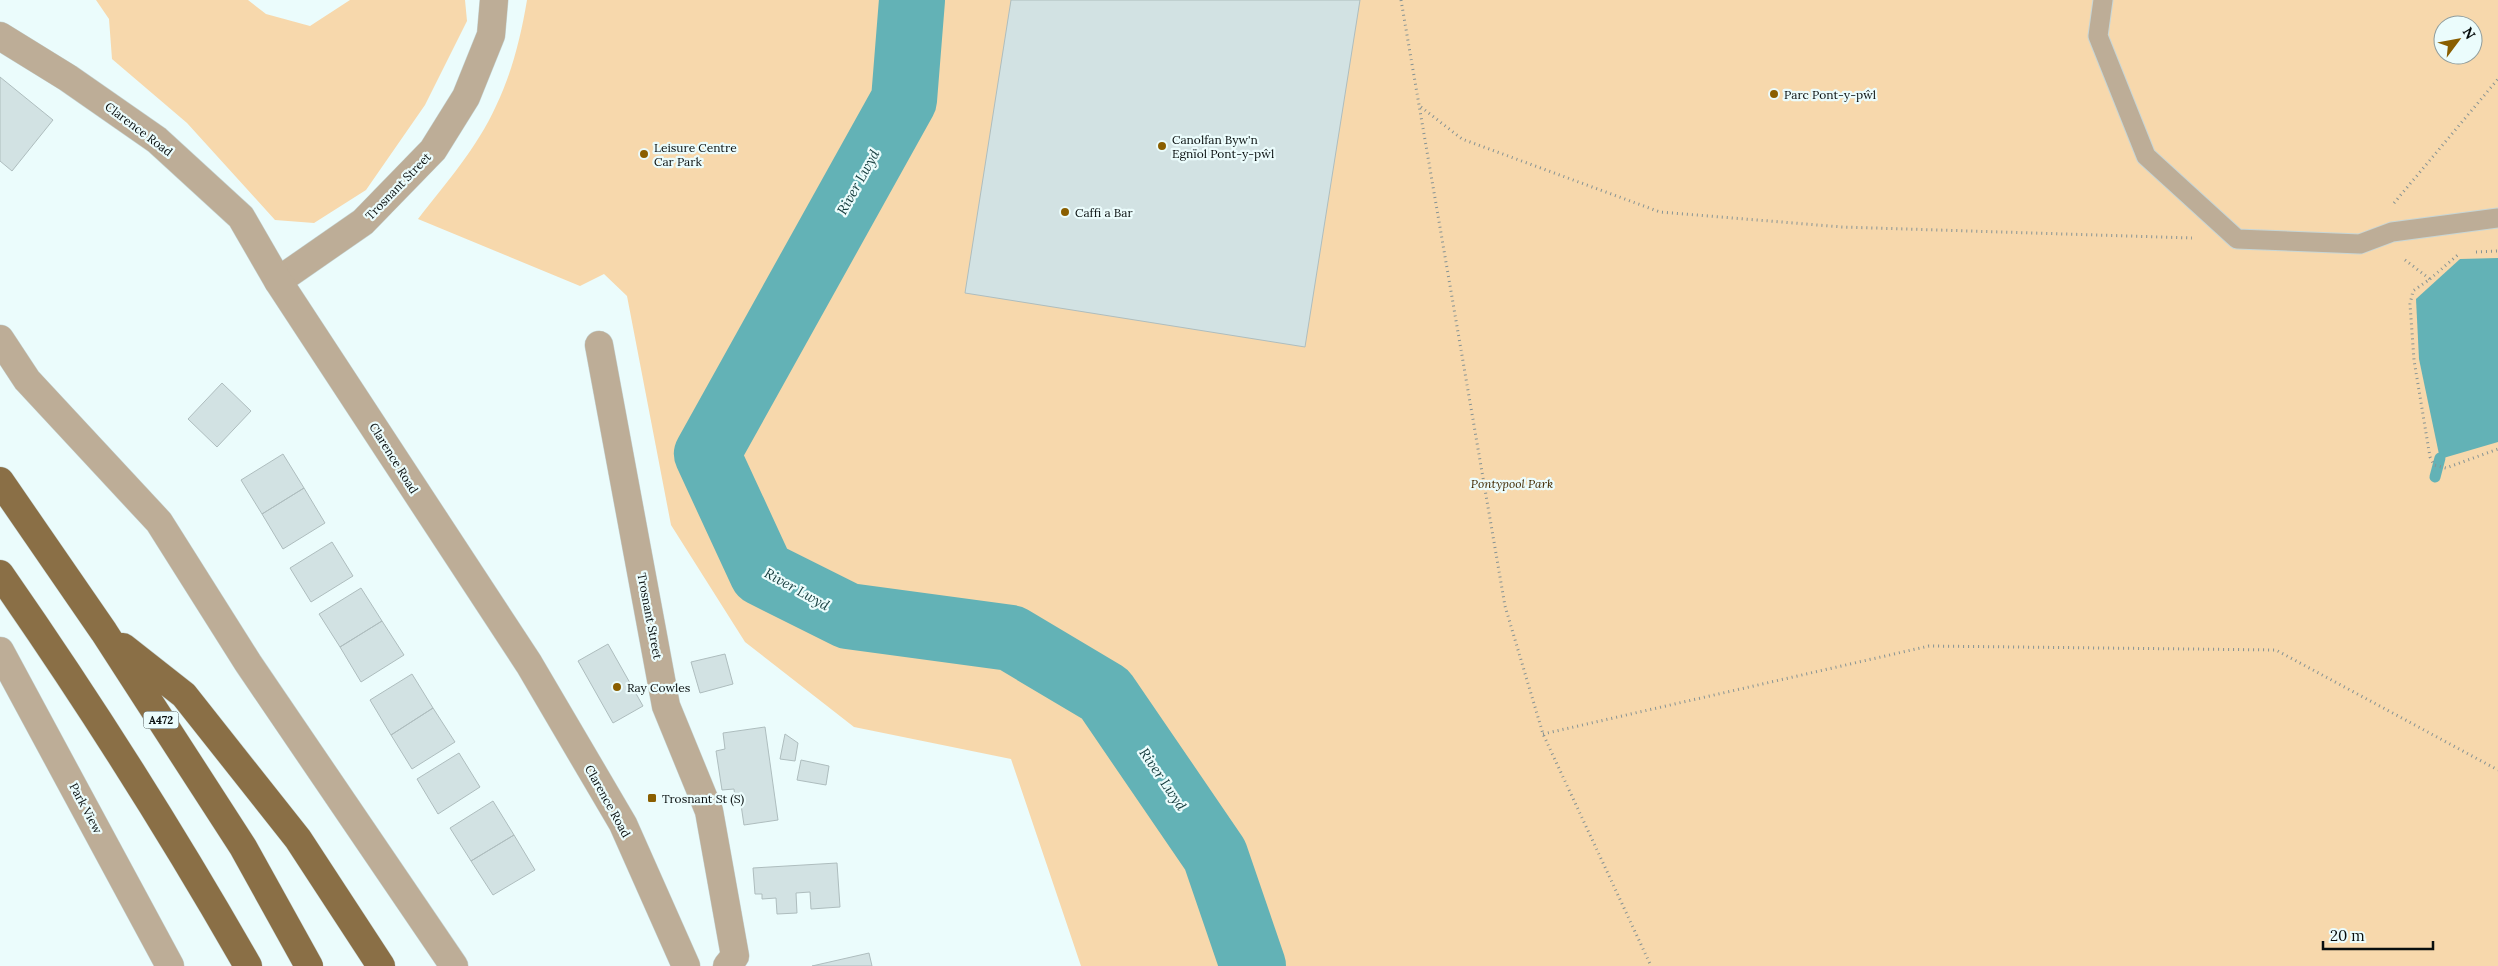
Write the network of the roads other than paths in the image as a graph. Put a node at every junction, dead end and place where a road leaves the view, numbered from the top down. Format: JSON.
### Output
{"nodes":[{"id":1,"x":494,"y":0,"type":"edge"},
{"id":2,"x":2104,"y":0,"type":"edge"},
{"id":3,"x":0,"y":36,"type":"edge"},
{"id":4,"x":2498,"y":218,"type":"edge"},
{"id":5,"x":278,"y":280,"type":"junction"},
{"id":6,"x":0,"y":339,"type":"edge"},
{"id":7,"x":599,"y":345,"type":"dead end"},
{"id":8,"x":0,"y":481,"type":"edge"},
{"id":9,"x":0,"y":574,"type":"edge"},
{"id":10,"x":104,"y":632,"type":"junction"},
{"id":11,"x":0,"y":651,"type":"edge"},
{"id":12,"x":184,"y":853,"type":"junction"},
{"id":13,"x":170,"y":966,"type":"edge"},
{"id":14,"x":229,"y":966,"type":"edge"},
{"id":15,"x":248,"y":966,"type":"edge"},
{"id":16,"x":309,"y":966,"type":"edge"},
{"id":17,"x":381,"y":966,"type":"edge"},
{"id":18,"x":454,"y":966,"type":"edge"},
{"id":19,"x":686,"y":966,"type":"edge"},
{"id":20,"x":727,"y":966,"type":"edge"}],
"edges":[{"from":1,"to":5,"type":"street","name":"Trosnant Street"},
{"from":2,"to":4,"type":"lane"},
{"from":3,"to":5,"type":"street","name":"Clarence Road"},
{"from":5,"to":19,"type":"street","name":"Clarence Road"},
{"from":6,"to":18,"type":"street"},
{"from":7,"to":20,"type":"street","name":"Trosnant Street"},
{"from":8,"to":10,"type":"main road","number":"A472"},
{"from":9,"to":12,"type":"main road"},
{"from":10,"to":16,"type":"main road","number":"A472"},
{"from":10,"to":17,"type":"main road"},
{"from":11,"to":13,"type":"street","name":"Park View"},
{"from":12,"to":14,"type":"main road"},
{"from":12,"to":15,"type":"main road"}]}
